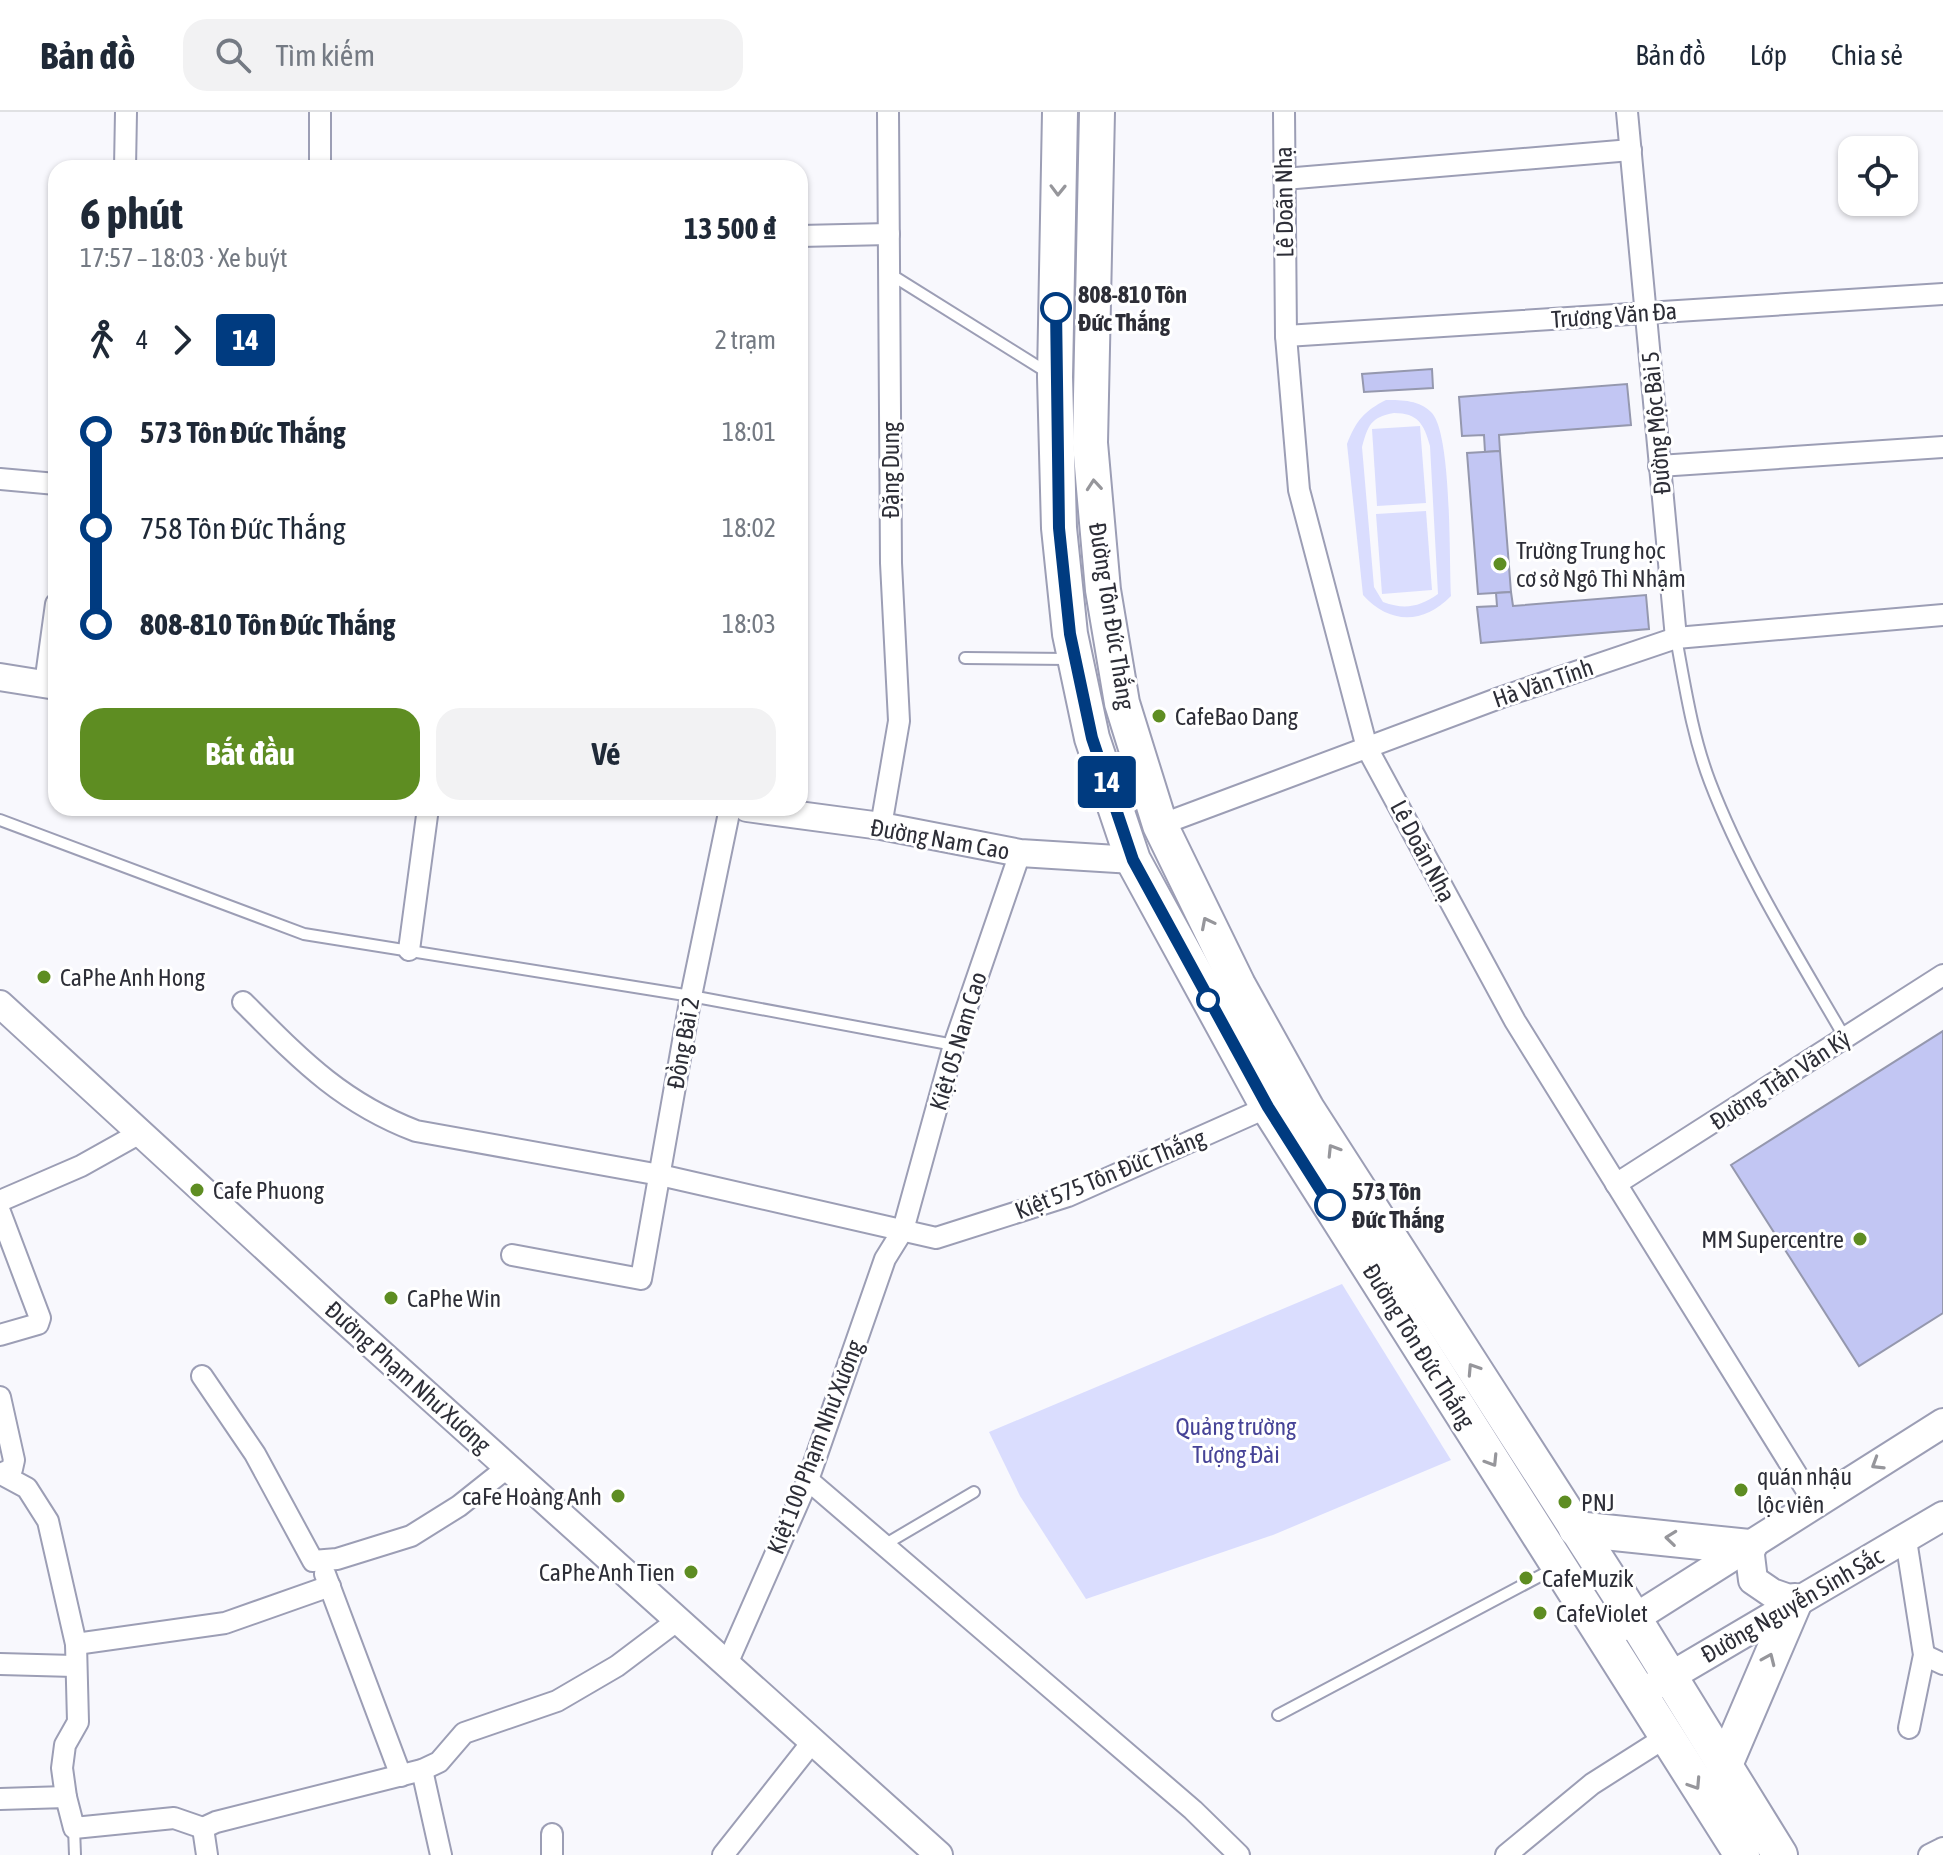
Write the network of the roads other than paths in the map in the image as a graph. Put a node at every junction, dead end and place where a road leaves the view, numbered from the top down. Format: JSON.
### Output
{"nodes":[{"id":1,"x":126,"y":112,"type":"edge"},
{"id":2,"x":320,"y":112,"type":"edge"},
{"id":3,"x":888,"y":112,"type":"edge"},
{"id":4,"x":1060,"y":112,"type":"edge"},
{"id":5,"x":1097,"y":112,"type":"edge"},
{"id":6,"x":1284,"y":112,"type":"edge"},
{"id":7,"x":1627,"y":112,"type":"edge"},
{"id":8,"x":1631,"y":150,"type":"junction"},
{"id":9,"x":125,"y":160,"type":"edge"},
{"id":10,"x":320,"y":160,"type":"edge"},
{"id":11,"x":1284,"y":179,"type":"junction"},
{"id":12,"x":889,"y":234,"type":"junction"},
{"id":13,"x":808,"y":236,"type":"edge"},
{"id":14,"x":889,"y":273,"type":"junction"},
{"id":15,"x":1943,"y":294,"type":"edge"},
{"id":16,"x":1647,"y":312,"type":"junction"},
{"id":17,"x":1286,"y":336,"type":"junction"},
{"id":18,"x":1055,"y":377,"type":"junction"},
{"id":19,"x":1943,"y":447,"type":"edge"},
{"id":20,"x":1659,"y":466,"type":"junction"},
{"id":21,"x":0,"y":479,"type":"edge"},
{"id":22,"x":48,"y":483,"type":"edge"},
{"id":23,"x":1943,"y":615,"type":"edge"},
{"id":24,"x":1676,"y":638,"type":"junction"},
{"id":25,"x":965,"y":658,"type":"dead end"},
{"id":26,"x":1075,"y":659,"type":"junction"},
{"id":27,"x":0,"y":677,"type":"edge"},
{"id":28,"x":48,"y":685,"type":"edge"},
{"id":29,"x":1367,"y":748,"type":"junction"},
{"id":30,"x":427,"y":816,"type":"edge"},
{"id":31,"x":728,"y":816,"type":"edge"},
{"id":32,"x":807,"y":816,"type":"edge"},
{"id":33,"x":0,"y":820,"type":"edge"},
{"id":34,"x":1160,"y":825,"type":"junction"},
{"id":35,"x":881,"y":826,"type":"junction"},
{"id":36,"x":1020,"y":853,"type":"junction"},
{"id":37,"x":1133,"y":860,"type":"junction"},
{"id":38,"x":409,"y":950,"type":"junction"},
{"id":39,"x":1943,"y":975,"type":"edge"},
{"id":40,"x":691,"y":996,"type":"junction"},
{"id":41,"x":243,"y":1002,"type":"dead end"},
{"id":42,"x":0,"y":1004,"type":"edge"},
{"id":43,"x":1845,"y":1038,"type":"junction"},
{"id":44,"x":954,"y":1045,"type":"junction"},
{"id":45,"x":1268,"y":1107,"type":"junction"},
{"id":46,"x":140,"y":1133,"type":"junction"},
{"id":47,"x":660,"y":1175,"type":"junction"},
{"id":48,"x":1616,"y":1184,"type":"junction"},
{"id":49,"x":0,"y":1201,"type":"edge"},
{"id":50,"x":0,"y":1212,"type":"edge"},
{"id":51,"x":903,"y":1230,"type":"junction"},
{"id":52,"x":512,"y":1255,"type":"dead end"},
{"id":53,"x":0,"y":1335,"type":"edge"},
{"id":54,"x":202,"y":1376,"type":"dead end"},
{"id":55,"x":0,"y":1397,"type":"edge"},
{"id":56,"x":1943,"y":1423,"type":"edge"},
{"id":57,"x":508,"y":1467,"type":"junction"},
{"id":58,"x":0,"y":1474,"type":"edge"},
{"id":59,"x":808,"y":1480,"type":"junction"},
{"id":60,"x":974,"y":1492,"type":"dead end"},
{"id":61,"x":1815,"y":1504,"type":"junction"},
{"id":62,"x":1943,"y":1516,"type":"edge"},
{"id":63,"x":1576,"y":1529,"type":"junction"},
{"id":64,"x":1906,"y":1540,"type":"junction"},
{"id":65,"x":884,"y":1545,"type":"junction"},
{"id":66,"x":1749,"y":1547,"type":"junction"},
{"id":67,"x":321,"y":1562,"type":"junction"},
{"id":68,"x":1558,"y":1566,"type":"junction"},
{"id":69,"x":330,"y":1586,"type":"junction"},
{"id":70,"x":1795,"y":1601,"type":"junction"},
{"id":71,"x":1634,"y":1619,"type":"junction"},
{"id":72,"x":678,"y":1620,"type":"junction"},
{"id":73,"x":1605,"y":1637,"type":"junction"},
{"id":74,"x":76,"y":1644,"type":"junction"},
{"id":75,"x":1934,"y":1660,"type":"edge"},
{"id":76,"x":0,"y":1664,"type":"edge"},
{"id":77,"x":727,"y":1664,"type":"junction"},
{"id":78,"x":74,"y":1666,"type":"junction"},
{"id":79,"x":1670,"y":1676,"type":"junction"},
{"id":80,"x":1641,"y":1694,"type":"junction"},
{"id":81,"x":1278,"y":1715,"type":"dead end"},
{"id":82,"x":1909,"y":1728,"type":"dead end"},
{"id":83,"x":1666,"y":1737,"type":"junction"},
{"id":84,"x":813,"y":1741,"type":"junction"},
{"id":85,"x":1724,"y":1767,"type":"junction"},
{"id":86,"x":422,"y":1770,"type":"junction"},
{"id":87,"x":401,"y":1776,"type":"junction"},
{"id":88,"x":66,"y":1797,"type":"junction"},
{"id":89,"x":0,"y":1799,"type":"edge"},
{"id":90,"x":74,"y":1828,"type":"junction"},
{"id":91,"x":203,"y":1828,"type":"junction"},
{"id":92,"x":552,"y":1834,"type":"dead end"},
{"id":93,"x":1943,"y":1848,"type":"edge"},
{"id":94,"x":75,"y":1855,"type":"edge"},
{"id":95,"x":207,"y":1855,"type":"edge"},
{"id":96,"x":441,"y":1855,"type":"edge"},
{"id":97,"x":552,"y":1855,"type":"edge"},
{"id":98,"x":723,"y":1855,"type":"edge"},
{"id":99,"x":939,"y":1855,"type":"edge"},
{"id":100,"x":1239,"y":1855,"type":"edge"},
{"id":101,"x":1506,"y":1855,"type":"edge"},
{"id":102,"x":1742,"y":1855,"type":"edge"},
{"id":103,"x":1780,"y":1855,"type":"edge"},
{"id":104,"x":1929,"y":1855,"type":"edge"}],
"edges":[{"from":1,"to":9,"type":"street"},
{"from":2,"to":10,"type":"street"},
{"from":3,"to":12,"type":"street","name":"Đặng Dung"},
{"from":4,"to":18,"type":"highway","name":"Đường Tôn Đức Thắng","one_way":true},
{"from":34,"to":5,"type":"highway","name":"Đường Tôn Đức Thắng","one_way":true},
{"from":6,"to":11,"type":"street","name":"Lê Doãn Nhạ"},
{"from":7,"to":8,"type":"street","name":"Đường Mộc Bài 5"},
{"from":8,"to":11,"type":"street"},
{"from":8,"to":16,"type":"street","name":"Đường Mộc Bài 5"},
{"from":11,"to":17,"type":"street","name":"Lê Doãn Nhạ"},
{"from":12,"to":13,"type":"street"},
{"from":12,"to":14,"type":"street","name":"Đặng Dung"},
{"from":14,"to":18,"type":"lane"},
{"from":14,"to":35,"type":"street","name":"Đặng Dung"},
{"from":15,"to":16,"type":"street","name":"Trương Văn Đa"},
{"from":16,"to":17,"type":"street","name":"Trương Văn Đa"},
{"from":16,"to":20,"type":"street","name":"Đường Mộc Bài 5"},
{"from":17,"to":29,"type":"street","name":"Lê Doãn Nhạ"},
{"from":18,"to":26,"type":"highway","name":"Đường Tôn Đức Thắng"},
{"from":19,"to":20,"type":"street"},
{"from":20,"to":24,"type":"street","name":"Đường Mộc Bài 5"},
{"from":21,"to":22,"type":"street"},
{"from":23,"to":24,"type":"street","name":"Hà Văn Tính"},
{"from":24,"to":29,"type":"street","name":"Hà Văn Tính"},
{"from":24,"to":43,"type":"lane"},
{"from":25,"to":26,"type":"lane"},
{"from":26,"to":37,"type":"highway","name":"Đường Tôn Đức Thắng"},
{"from":27,"to":28,"type":"street"},
{"from":29,"to":34,"type":"street","name":"Hà Văn Tính"},
{"from":29,"to":48,"type":"street","name":"Lê Doãn Nhạ"},
{"from":30,"to":38,"type":"street"},
{"from":31,"to":40,"type":"street","name":"Đồng Bài 2"},
{"from":32,"to":35,"type":"street","name":"Đường Nam Cao"},
{"from":33,"to":38,"type":"lane"},
{"from":63,"to":34,"type":"highway","name":"Đường Tôn Đức Thắng","one_way":true},
{"from":35,"to":36,"type":"street","name":"Đường Nam Cao"},
{"from":36,"to":37,"type":"street","name":"Đường Nam Cao"},
{"from":36,"to":44,"type":"street","name":"Kiệt 05 Nam Cao"},
{"from":37,"to":45,"type":"highway","name":"Đường Tôn Đức Thắng"},
{"from":38,"to":40,"type":"lane"},
{"from":39,"to":43,"type":"street","name":"Đường Trần Văn Kỷ"},
{"from":40,"to":44,"type":"lane"},
{"from":40,"to":47,"type":"street","name":"Đồng Bài 2"},
{"from":41,"to":47,"type":"street","name":"Kiệt 575 Tôn Đức Thắng"},
{"from":42,"to":46,"type":"street","name":"Đường Phạm Như Xương"},
{"from":43,"to":48,"type":"street","name":"Đường Trần Văn Kỷ"},
{"from":44,"to":51,"type":"street","name":"Kiệt 05 Nam Cao"},
{"from":45,"to":51,"type":"street","name":"Kiệt 575 Tôn Đức Thắng"},
{"from":45,"to":68,"type":"highway","name":"Đường Tôn Đức Thắng","one_way":true},
{"from":46,"to":49,"type":"street"},
{"from":46,"to":57,"type":"street","name":"Đường Phạm Như Xương"},
{"from":47,"to":51,"type":"street","name":"Kiệt 575 Tôn Đức Thắng"},
{"from":47,"to":52,"type":"street","name":"Đồng Bài 2"},
{"from":48,"to":61,"type":"street","name":"Lê Doãn Nhạ"},
{"from":50,"to":53,"type":"street"},
{"from":51,"to":59,"type":"street","name":"Kiệt 100 Phạm Như Xương"},
{"from":54,"to":67,"type":"street"},
{"from":55,"to":58,"type":"street"},
{"from":56,"to":61,"type":"main road","one_way":true},
{"from":57,"to":67,"type":"street"},
{"from":57,"to":72,"type":"street","name":"Đường Phạm Như Xương"},
{"from":58,"to":74,"type":"street"},
{"from":59,"to":65,"type":"street"},
{"from":59,"to":77,"type":"street","name":"Kiệt 100 Phạm Như Xương"},
{"from":60,"to":65,"type":"lane"},
{"from":61,"to":66,"type":"main road"},
{"from":62,"to":64,"type":"main road","name":"Đường Nguyễn Sinh Sắc"},
{"from":66,"to":63,"type":"highway","one_way":true},
{"from":63,"to":71,"type":"highway","name":"Đường Tôn Đức Thắng"},
{"from":64,"to":70,"type":"main road","name":"Đường Nguyễn Sinh Sắc"},
{"from":64,"to":75,"type":"street"},
{"from":65,"to":100,"type":"street"},
{"from":66,"to":70,"type":"main road"},
{"from":66,"to":71,"type":"main road"},
{"from":67,"to":69,"type":"street"},
{"from":68,"to":73,"type":"highway","name":"Đường Tôn Đức Thắng"},
{"from":68,"to":81,"type":"lane"},
{"from":69,"to":74,"type":"street"},
{"from":69,"to":87,"type":"street"},
{"from":70,"to":79,"type":"main road","name":"Đường Nguyễn Sinh Sắc"},
{"from":85,"to":70,"type":"highway","one_way":true},
{"from":71,"to":73,"type":"main road"},
{"from":71,"to":79,"type":"highway","name":"Đường Tôn Đức Thắng"},
{"from":72,"to":77,"type":"street","name":"Đường Phạm Như Xương"},
{"from":72,"to":86,"type":"street"},
{"from":73,"to":80,"type":"highway","name":"Đường Tôn Đức Thắng"},
{"from":74,"to":78,"type":"street"},
{"from":75,"to":82,"type":"street"},
{"from":76,"to":78,"type":"street"},
{"from":77,"to":84,"type":"street","name":"Đường Phạm Như Xương"},
{"from":78,"to":88,"type":"street"},
{"from":79,"to":80,"type":"main road","name":"Đường Nguyễn Sinh Sắc"},
{"from":79,"to":85,"type":"highway","name":"Đường Tôn Đức Thắng"},
{"from":80,"to":83,"type":"highway","name":"Đường Tôn Đức Thắng"},
{"from":83,"to":101,"type":"street"},
{"from":83,"to":102,"type":"highway","name":"Đường Tôn Đức Thắng","one_way":true},
{"from":84,"to":98,"type":"street"},
{"from":84,"to":99,"type":"street","name":"Đường Phạm Như Xương"},
{"from":85,"to":103,"type":"highway","name":"Đường Tôn Đức Thắng"},
{"from":86,"to":87,"type":"street"},
{"from":86,"to":96,"type":"street"},
{"from":87,"to":91,"type":"street"},
{"from":88,"to":89,"type":"street"},
{"from":88,"to":90,"type":"street"},
{"from":90,"to":91,"type":"street"},
{"from":90,"to":94,"type":"lane"},
{"from":91,"to":95,"type":"street"},
{"from":92,"to":97,"type":"street"},
{"from":93,"to":104,"type":"street"}]}
